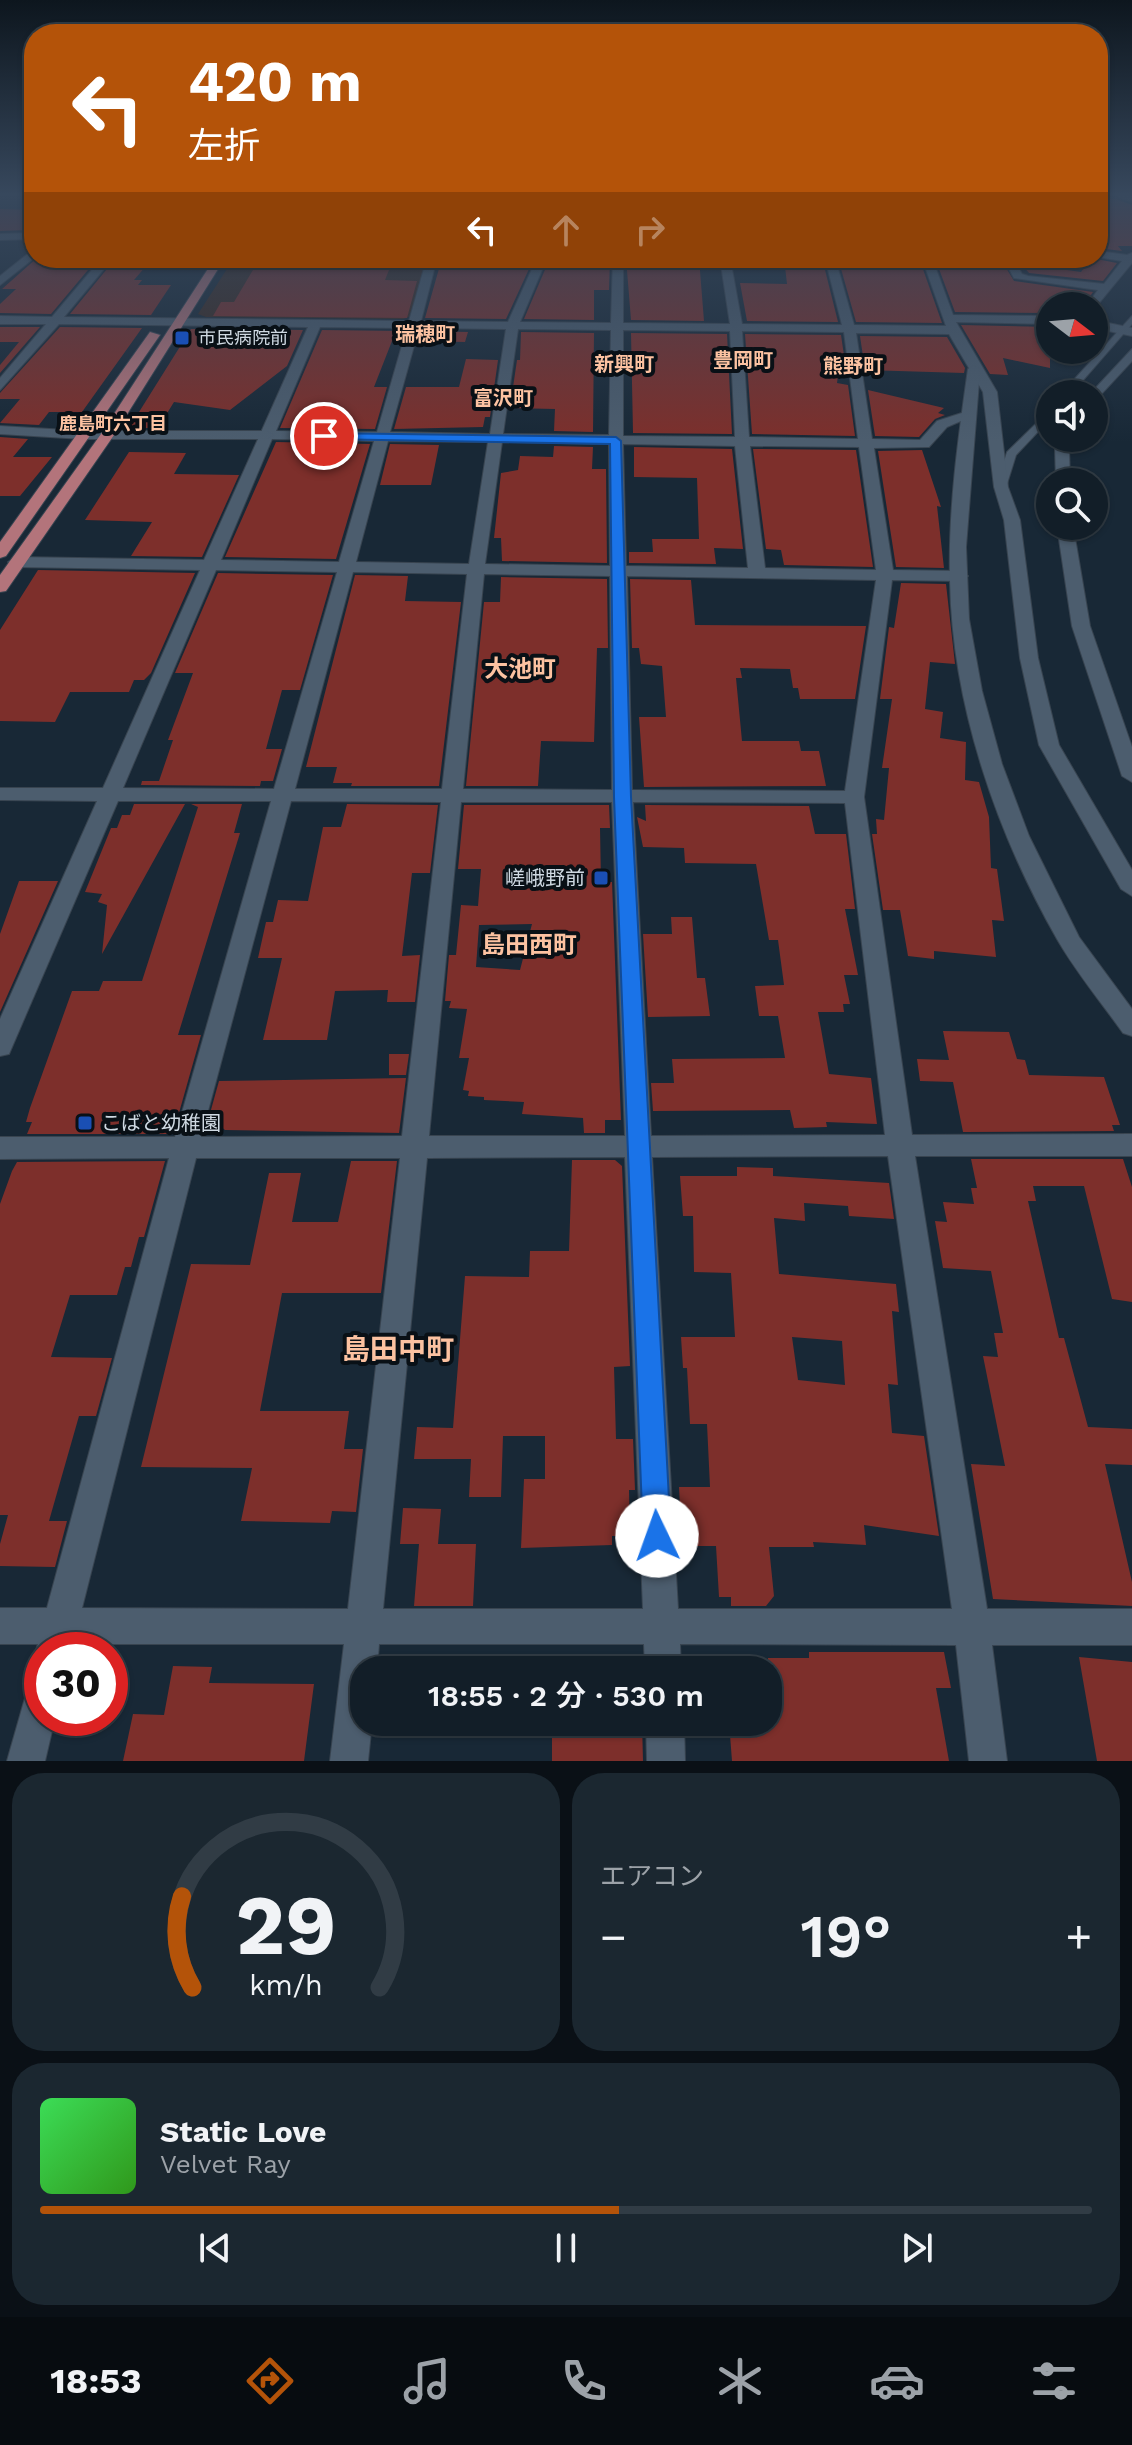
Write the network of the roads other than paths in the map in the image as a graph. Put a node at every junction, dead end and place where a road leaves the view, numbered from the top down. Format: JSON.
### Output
{"nodes":[{"id":1,"x":91,"y":277,"type":"edge"},
{"id":2,"x":195,"y":277,"type":"edge"},
{"id":3,"x":205,"y":277,"type":"edge"},
{"id":4,"x":426,"y":277,"type":"edge"},
{"id":5,"x":534,"y":277,"type":"edge"},
{"id":6,"x":618,"y":277,"type":"edge"},
{"id":7,"x":728,"y":277,"type":"edge"},
{"id":8,"x":835,"y":277,"type":"edge"},
{"id":9,"x":934,"y":277,"type":"edge"},
{"id":10,"x":1022,"y":277,"type":"edge"},
{"id":11,"x":1116,"y":277,"type":"edge"},
{"id":12,"x":1107,"y":288,"type":"junction"},
{"id":13,"x":1104,"y":292,"type":"edge"},
{"id":14,"x":1132,"y":319,"type":"edge"},
{"id":15,"x":0,"y":320,"type":"edge"},
{"id":16,"x":54,"y":320,"type":"junction"},
{"id":17,"x":171,"y":321,"type":"junction"},
{"id":18,"x":1036,"y":321,"type":"edge"},
{"id":19,"x":316,"y":323,"type":"junction"},
{"id":20,"x":412,"y":324,"type":"junction"},
{"id":21,"x":951,"y":324,"type":"junction"},
{"id":22,"x":513,"y":325,"type":"junction"},
{"id":23,"x":619,"y":326,"type":"junction"},
{"id":24,"x":736,"y":327,"type":"junction"},
{"id":25,"x":849,"y":328,"type":"junction"},
{"id":26,"x":1127,"y":331,"type":"edge"},
{"id":27,"x":1132,"y":353,"type":"edge"},
{"id":28,"x":974,"y":369,"type":"junction"},
{"id":29,"x":1080,"y":380,"type":"edge"},
{"id":30,"x":1108,"y":381,"type":"edge"},
{"id":31,"x":0,"y":386,"type":"edge"},
{"id":32,"x":968,"y":415,"type":"junction"},
{"id":33,"x":1036,"y":428,"type":"edge"},
{"id":34,"x":0,"y":430,"type":"edge"},
{"id":35,"x":83,"y":435,"type":"junction"},
{"id":36,"x":107,"y":435,"type":"junction"},
{"id":37,"x":267,"y":435,"type":"junction"},
{"id":38,"x":381,"y":437,"type":"junction"},
{"id":39,"x":496,"y":438,"type":"junction"},
{"id":40,"x":616,"y":441,"type":"junction"},
{"id":41,"x":742,"y":442,"type":"junction"},
{"id":42,"x":865,"y":444,"type":"junction"},
{"id":43,"x":1001,"y":487,"type":"junction"},
{"id":44,"x":1067,"y":540,"type":"edge"},
{"id":45,"x":0,"y":553,"type":"edge"},
{"id":46,"x":16,"y":562,"type":"junction"},
{"id":47,"x":211,"y":565,"type":"junction"},
{"id":48,"x":346,"y":566,"type":"junction"},
{"id":49,"x":476,"y":569,"type":"junction"},
{"id":50,"x":621,"y":571,"type":"junction"},
{"id":51,"x":757,"y":572,"type":"junction"},
{"id":52,"x":885,"y":574,"type":"junction"},
{"id":53,"x":960,"y":576,"type":"junction"},
{"id":54,"x":0,"y":587,"type":"edge"},
{"id":55,"x":1132,"y":776,"type":"edge"},
{"id":56,"x":0,"y":794,"type":"edge"},
{"id":57,"x":110,"y":796,"type":"junction"},
{"id":58,"x":282,"y":796,"type":"junction"},
{"id":59,"x":451,"y":797,"type":"junction"},
{"id":60,"x":622,"y":797,"type":"junction"},
{"id":61,"x":854,"y":797,"type":"junction"},
{"id":62,"x":1132,"y":889,"type":"edge"},
{"id":63,"x":1132,"y":1027,"type":"edge"},
{"id":64,"x":0,"y":1047,"type":"edge"},
{"id":65,"x":639,"y":1144,"type":"junction"},
{"id":66,"x":1132,"y":1145,"type":"edge"},
{"id":67,"x":900,"y":1146,"type":"junction"},
{"id":68,"x":185,"y":1147,"type":"junction"},
{"id":69,"x":0,"y":1148,"type":"edge"},
{"id":70,"x":414,"y":1148,"type":"junction"},
{"id":71,"x":0,"y":1626,"type":"edge"},
{"id":72,"x":661,"y":1626,"type":"junction"},
{"id":73,"x":365,"y":1627,"type":"junction"},
{"id":74,"x":972,"y":1627,"type":"junction"},
{"id":75,"x":1132,"y":1627,"type":"edge"},
{"id":76,"x":28,"y":1632,"type":"edge"},
{"id":77,"x":59,"y":1632,"type":"edge"},
{"id":78,"x":128,"y":1635,"type":"edge"},
{"id":79,"x":662,"y":1656,"type":"edge"},
{"id":80,"x":32,"y":1736,"type":"edge"},
{"id":81,"x":665,"y":1736,"type":"edge"},
{"id":82,"x":26,"y":1761,"type":"edge"},
{"id":83,"x":349,"y":1761,"type":"edge"},
{"id":84,"x":666,"y":1761,"type":"edge"},
{"id":85,"x":988,"y":1761,"type":"edge"}],
"edges":[{"from":1,"to":16,"type":"street"},
{"from":2,"to":17,"type":"main road"},
{"from":3,"to":17,"type":"main road"},
{"from":4,"to":20,"type":"street"},
{"from":5,"to":22,"type":"street"},
{"from":6,"to":23,"type":"street"},
{"from":7,"to":24,"type":"street"},
{"from":8,"to":25,"type":"street"},
{"from":9,"to":21,"type":"street"},
{"from":10,"to":12,"type":"street"},
{"from":11,"to":12,"type":"street"},
{"from":12,"to":13,"type":"street"},
{"from":14,"to":26,"type":"lane"},
{"from":15,"to":16,"type":"street"},
{"from":16,"to":17,"type":"street"},
{"from":16,"to":31,"type":"street"},
{"from":17,"to":19,"type":"street"},
{"from":17,"to":35,"type":"main road"},
{"from":17,"to":36,"type":"main road"},
{"from":18,"to":21,"type":"street"},
{"from":19,"to":20,"type":"street"},
{"from":19,"to":37,"type":"street"},
{"from":20,"to":22,"type":"street"},
{"from":20,"to":38,"type":"street"},
{"from":21,"to":25,"type":"street"},
{"from":21,"to":28,"type":"street"},
{"from":22,"to":23,"type":"street"},
{"from":22,"to":39,"type":"street"},
{"from":23,"to":24,"type":"street"},
{"from":23,"to":40,"type":"street"},
{"from":24,"to":25,"type":"street"},
{"from":24,"to":41,"type":"street"},
{"from":25,"to":42,"type":"street"},
{"from":26,"to":29,"type":"lane"},
{"from":27,"to":30,"type":"street"},
{"from":28,"to":32,"type":"street"},
{"from":28,"to":43,"type":"street"},
{"from":32,"to":42,"type":"street"},
{"from":32,"to":53,"type":"street"},
{"from":33,"to":43,"type":"lane"},
{"from":34,"to":35,"type":"street"},
{"from":35,"to":36,"type":"street"},
{"from":35,"to":45,"type":"main road"},
{"from":36,"to":37,"type":"street"},
{"from":36,"to":46,"type":"main road"},
{"from":37,"to":38,"type":"street"},
{"from":37,"to":47,"type":"street"},
{"from":38,"to":39,"type":"street"},
{"from":38,"to":48,"type":"street"},
{"from":39,"to":40,"type":"street"},
{"from":39,"to":49,"type":"street"},
{"from":40,"to":41,"type":"street"},
{"from":40,"to":50,"type":"street"},
{"from":41,"to":42,"type":"street"},
{"from":41,"to":51,"type":"street"},
{"from":42,"to":52,"type":"street"},
{"from":43,"to":62,"type":"street"},
{"from":44,"to":55,"type":"street"},
{"from":46,"to":47,"type":"street"},
{"from":46,"to":54,"type":"main road"},
{"from":47,"to":48,"type":"street"},
{"from":47,"to":57,"type":"street"},
{"from":48,"to":49,"type":"street"},
{"from":48,"to":58,"type":"street"},
{"from":49,"to":50,"type":"street"},
{"from":49,"to":59,"type":"street"},
{"from":50,"to":51,"type":"street"},
{"from":50,"to":60,"type":"street"},
{"from":51,"to":52,"type":"street"},
{"from":52,"to":53,"type":"street"},
{"from":52,"to":61,"type":"street"},
{"from":53,"to":63,"type":"street"},
{"from":56,"to":57,"type":"street"},
{"from":57,"to":58,"type":"street"},
{"from":57,"to":64,"type":"street"},
{"from":58,"to":59,"type":"street"},
{"from":58,"to":68,"type":"street"},
{"from":59,"to":60,"type":"street"},
{"from":59,"to":70,"type":"street"},
{"from":60,"to":61,"type":"street"},
{"from":60,"to":65,"type":"street"},
{"from":61,"to":67,"type":"street"},
{"from":65,"to":67,"type":"street"},
{"from":65,"to":70,"type":"street"},
{"from":65,"to":72,"type":"street"},
{"from":66,"to":67,"type":"street"},
{"from":67,"to":74,"type":"street"},
{"from":68,"to":69,"type":"street"},
{"from":68,"to":70,"type":"street"},
{"from":68,"to":77,"type":"street"},
{"from":70,"to":73,"type":"street"},
{"from":71,"to":76,"type":"street"},
{"from":72,"to":73,"type":"street"},
{"from":72,"to":74,"type":"street"},
{"from":72,"to":79,"type":"street"},
{"from":73,"to":78,"type":"street"},
{"from":73,"to":83,"type":"street"},
{"from":74,"to":75,"type":"street"},
{"from":74,"to":85,"type":"street"},
{"from":80,"to":82,"type":"street"},
{"from":81,"to":84,"type":"street"}]}
